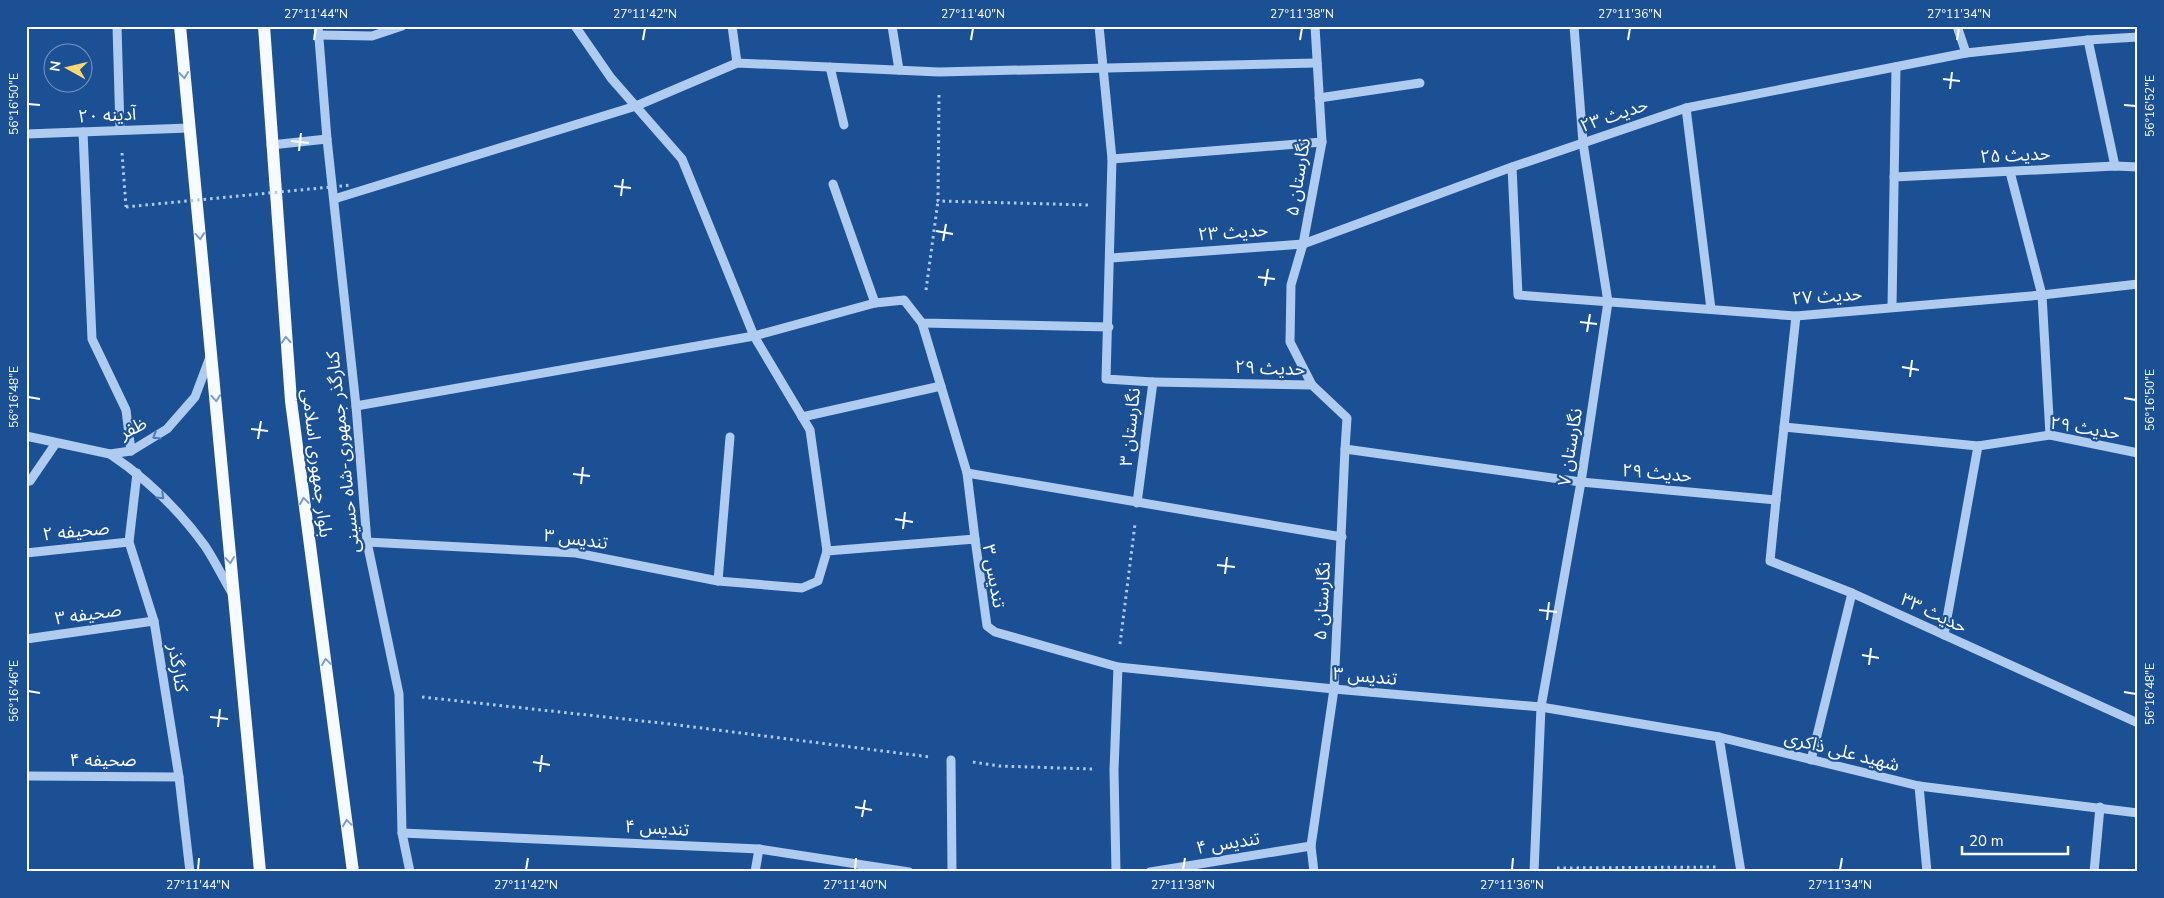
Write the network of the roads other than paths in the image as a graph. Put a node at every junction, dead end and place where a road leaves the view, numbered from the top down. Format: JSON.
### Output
{"nodes":[{"id":1,"x":117,"y":26,"type":"edge"},
{"id":2,"x":180,"y":26,"type":"edge"},
{"id":3,"x":264,"y":26,"type":"edge"},
{"id":4,"x":402,"y":26,"type":"edge"},
{"id":5,"x":575,"y":26,"type":"edge"},
{"id":6,"x":732,"y":26,"type":"edge"},
{"id":7,"x":892,"y":26,"type":"edge"},
{"id":8,"x":1099,"y":26,"type":"edge"},
{"id":9,"x":1315,"y":26,"type":"edge"},
{"id":10,"x":1574,"y":26,"type":"edge"},
{"id":11,"x":1958,"y":26,"type":"edge"},
{"id":12,"x":318,"y":31,"type":"edge"},
{"id":13,"x":2138,"y":38,"type":"edge"},
{"id":14,"x":2088,"y":40,"type":"junction"},
{"id":15,"x":1966,"y":53,"type":"junction"},
{"id":16,"x":737,"y":63,"type":"junction"},
{"id":17,"x":1317,"y":63,"type":"junction"},
{"id":18,"x":830,"y":67,"type":"junction"},
{"id":19,"x":1896,"y":67,"type":"junction"},
{"id":20,"x":1104,"y":68,"type":"junction"},
{"id":21,"x":899,"y":70,"type":"junction"},
{"id":22,"x":1420,"y":83,"type":"dead end"},
{"id":23,"x":1320,"y":98,"type":"junction"},
{"id":24,"x":636,"y":106,"type":"junction"},
{"id":25,"x":1686,"y":108,"type":"junction"},
{"id":26,"x":844,"y":125,"type":"dead end"},
{"id":27,"x":189,"y":128,"type":"junction"},
{"id":28,"x":120,"y":130,"type":"junction"},
{"id":29,"x":83,"y":132,"type":"junction"},
{"id":30,"x":26,"y":134,"type":"edge"},
{"id":31,"x":327,"y":139,"type":"junction"},
{"id":32,"x":1322,"y":142,"type":"junction"},
{"id":33,"x":1583,"y":143,"type":"junction"},
{"id":34,"x":271,"y":144,"type":"junction"},
{"id":35,"x":1112,"y":159,"type":"junction"},
{"id":36,"x":2115,"y":166,"type":"junction"},
{"id":37,"x":1512,"y":167,"type":"junction"},
{"id":38,"x":2138,"y":167,"type":"edge"},
{"id":39,"x":2010,"y":172,"type":"junction"},
{"id":40,"x":1894,"y":178,"type":"junction"},
{"id":41,"x":833,"y":184,"type":"dead end"},
{"id":42,"x":334,"y":199,"type":"junction"},
{"id":43,"x":1303,"y":244,"type":"junction"},
{"id":44,"x":1111,"y":258,"type":"junction"},
{"id":45,"x":2138,"y":284,"type":"edge"},
{"id":46,"x":2042,"y":295,"type":"junction"},
{"id":47,"x":1608,"y":302,"type":"junction"},
{"id":48,"x":875,"y":303,"type":"junction"},
{"id":49,"x":1892,"y":307,"type":"junction"},
{"id":50,"x":1711,"y":309,"type":"junction"},
{"id":51,"x":1796,"y":316,"type":"junction"},
{"id":52,"x":922,"y":323,"type":"junction"},
{"id":53,"x":1109,"y":327,"type":"junction"},
{"id":54,"x":754,"y":336,"type":"junction"},
{"id":55,"x":212,"y":354,"type":"junction"},
{"id":56,"x":1153,"y":382,"type":"junction"},
{"id":57,"x":1312,"y":385,"type":"junction"},
{"id":58,"x":941,"y":386,"type":"junction"},
{"id":59,"x":356,"y":406,"type":"junction"},
{"id":60,"x":802,"y":417,"type":"junction"},
{"id":61,"x":1784,"y":428,"type":"junction"},
{"id":62,"x":2050,"y":435,"type":"junction"},
{"id":63,"x":26,"y":436,"type":"edge"},
{"id":64,"x":730,"y":437,"type":"dead end"},
{"id":65,"x":56,"y":443,"type":"junction"},
{"id":66,"x":1978,"y":446,"type":"junction"},
{"id":67,"x":1345,"y":449,"type":"junction"},
{"id":68,"x":131,"y":451,"type":"junction"},
{"id":69,"x":2138,"y":453,"type":"edge"},
{"id":70,"x":110,"y":454,"type":"junction"},
{"id":71,"x":138,"y":473,"type":"junction"},
{"id":72,"x":967,"y":473,"type":"junction"},
{"id":73,"x":26,"y":482,"type":"edge"},
{"id":74,"x":1581,"y":482,"type":"junction"},
{"id":75,"x":1776,"y":500,"type":"junction"},
{"id":76,"x":1137,"y":503,"type":"junction"},
{"id":77,"x":1342,"y":537,"type":"junction"},
{"id":78,"x":975,"y":540,"type":"junction"},
{"id":79,"x":129,"y":542,"type":"junction"},
{"id":80,"x":366,"y":542,"type":"junction"},
{"id":81,"x":827,"y":551,"type":"junction"},
{"id":82,"x":26,"y":553,"type":"edge"},
{"id":83,"x":718,"y":581,"type":"junction"},
{"id":84,"x":1852,"y":593,"type":"junction"},
{"id":85,"x":235,"y":599,"type":"junction"},
{"id":86,"x":154,"y":621,"type":"junction"},
{"id":87,"x":1944,"y":635,"type":"junction"},
{"id":88,"x":26,"y":639,"type":"edge"},
{"id":89,"x":1118,"y":668,"type":"junction"},
{"id":90,"x":1334,"y":690,"type":"junction"},
{"id":91,"x":1541,"y":707,"type":"junction"},
{"id":92,"x":2138,"y":723,"type":"edge"},
{"id":93,"x":1719,"y":737,"type":"junction"},
{"id":94,"x":952,"y":760,"type":"road end"},
{"id":95,"x":1811,"y":760,"type":"junction"},
{"id":96,"x":26,"y":776,"type":"edge"},
{"id":97,"x":179,"y":777,"type":"junction"},
{"id":98,"x":1919,"y":786,"type":"junction"},
{"id":99,"x":2100,"y":807,"type":"junction"},
{"id":100,"x":2138,"y":813,"type":"edge"},
{"id":101,"x":402,"y":833,"type":"junction"},
{"id":102,"x":1311,"y":846,"type":"junction"},
{"id":103,"x":759,"y":849,"type":"junction"},
{"id":104,"x":1741,"y":869,"type":"edge"},
{"id":105,"x":1534,"y":870,"type":"edge"},
{"id":106,"x":190,"y":872,"type":"edge"},
{"id":107,"x":260,"y":872,"type":"edge"},
{"id":108,"x":354,"y":872,"type":"edge"},
{"id":109,"x":410,"y":872,"type":"edge"},
{"id":110,"x":755,"y":872,"type":"edge"},
{"id":111,"x":908,"y":872,"type":"edge"},
{"id":112,"x":952,"y":872,"type":"edge"},
{"id":113,"x":1116,"y":872,"type":"edge"},
{"id":114,"x":1150,"y":872,"type":"edge"},
{"id":115,"x":1314,"y":872,"type":"edge"},
{"id":116,"x":1927,"y":872,"type":"edge"},
{"id":117,"x":2094,"y":872,"type":"edge"}],
"edges":[{"from":1,"to":28,"type":"street"},
{"from":2,"to":27,"type":"main road","one_way":true},
{"from":3,"to":34,"type":"main road","name":"بلوار جمهوری اسلامی"},
{"from":4,"to":12,"type":"street"},
{"from":5,"to":24,"type":"street"},
{"from":6,"to":16,"type":"street"},
{"from":7,"to":21,"type":"street"},
{"from":8,"to":20,"type":"street","name":"نگارستان ۳"},
{"from":9,"to":17,"type":"street","name":"نگارستان ۵"},
{"from":10,"to":33,"type":"street","name":"نگارستان ۷"},
{"from":11,"to":15,"type":"street"},
{"from":12,"to":31,"type":"street","name":"کنارگذر جمهوری-شاه حسینی"},
{"from":13,"to":14,"type":"street","name":"حدیث ۲۳"},
{"from":14,"to":15,"type":"street","name":"حدیث ۲۳"},
{"from":14,"to":36,"type":"street"},
{"from":15,"to":19,"type":"street","name":"حدیث ۲۳"},
{"from":16,"to":18,"type":"street"},
{"from":16,"to":24,"type":"street"},
{"from":17,"to":20,"type":"street"},
{"from":17,"to":23,"type":"street","name":"نگارستان ۵"},
{"from":18,"to":21,"type":"street"},
{"from":18,"to":26,"type":"street"},
{"from":19,"to":25,"type":"street","name":"حدیث ۲۳"},
{"from":19,"to":40,"type":"street"},
{"from":20,"to":21,"type":"street"},
{"from":20,"to":35,"type":"street","name":"نگارستان ۳"},
{"from":22,"to":23,"type":"street"},
{"from":23,"to":32,"type":"street","name":"نگارستان ۵"},
{"from":24,"to":42,"type":"street"},
{"from":24,"to":54,"type":"street"},
{"from":25,"to":33,"type":"street","name":"حدیث ۲۳"},
{"from":25,"to":50,"type":"street"},
{"from":27,"to":28,"type":"street","name":"آدینه ۲۰"},
{"from":27,"to":55,"type":"main road","one_way":true},
{"from":28,"to":29,"type":"street","name":"آدینه ۲۰"},
{"from":29,"to":30,"type":"street","name":"آدینه ۲۰"},
{"from":29,"to":68,"type":"street"},
{"from":31,"to":34,"type":"street"},
{"from":31,"to":42,"type":"street","name":"کنارگذر جمهوری-شاه حسینی"},
{"from":32,"to":35,"type":"street"},
{"from":32,"to":43,"type":"street","name":"نگارستان ۵"},
{"from":33,"to":37,"type":"street","name":"حدیث ۲۳"},
{"from":33,"to":47,"type":"street","name":"نگارستان ۷"},
{"from":108,"to":34,"type":"main road","name":"بلوار جمهوری اسلامی","one_way":true},
{"from":35,"to":44,"type":"street","name":"نگارستان ۳"},
{"from":36,"to":38,"type":"street","name":"حدیث ۲۵"},
{"from":36,"to":39,"type":"street","name":"حدیث ۲۵"},
{"from":37,"to":43,"type":"street","name":"حدیث ۲۳"},
{"from":37,"to":47,"type":"street","name":"حدیث ۲۷"},
{"from":39,"to":40,"type":"street","name":"حدیث ۲۵"},
{"from":39,"to":46,"type":"street"},
{"from":40,"to":49,"type":"street"},
{"from":41,"to":48,"type":"street"},
{"from":42,"to":59,"type":"street","name":"کنارگذر جمهوری-شاه حسینی"},
{"from":43,"to":44,"type":"street","name":"حدیث ۲۳"},
{"from":43,"to":57,"type":"street","name":"نگارستان ۵"},
{"from":44,"to":53,"type":"street","name":"نگارستان ۳"},
{"from":45,"to":46,"type":"street","name":"حدیث ۲۷"},
{"from":46,"to":49,"type":"street","name":"حدیث ۲۷"},
{"from":46,"to":62,"type":"street"},
{"from":47,"to":50,"type":"street","name":"حدیث ۲۷"},
{"from":47,"to":74,"type":"street","name":"نگارستان ۷"},
{"from":48,"to":52,"type":"street"},
{"from":48,"to":54,"type":"street"},
{"from":49,"to":51,"type":"street","name":"حدیث ۲۷"},
{"from":50,"to":51,"type":"street","name":"حدیث ۲۷"},
{"from":51,"to":61,"type":"street"},
{"from":52,"to":53,"type":"street"},
{"from":52,"to":58,"type":"street"},
{"from":53,"to":56,"type":"street","name":"نگارستان ۳"},
{"from":54,"to":59,"type":"street"},
{"from":54,"to":60,"type":"street"},
{"from":55,"to":68,"type":"street","name":"ظفر","one_way":true},
{"from":55,"to":85,"type":"main road","one_way":true},
{"from":56,"to":57,"type":"street","name":"حدیث ۲۹"},
{"from":56,"to":76,"type":"street","name":"نگارستان ۳"},
{"from":57,"to":67,"type":"street","name":"حدیث ۲۹"},
{"from":58,"to":60,"type":"street"},
{"from":58,"to":72,"type":"street"},
{"from":59,"to":80,"type":"street","name":"کنارگذر جمهوری-شاه حسینی"},
{"from":60,"to":81,"type":"street"},
{"from":61,"to":66,"type":"street","name":"حدیث ۲۹"},
{"from":61,"to":75,"type":"street"},
{"from":62,"to":66,"type":"street","name":"حدیث ۲۹"},
{"from":62,"to":69,"type":"street","name":"حدیث ۲۹"},
{"from":63,"to":65,"type":"street","name":"ظفر"},
{"from":64,"to":83,"type":"street"},
{"from":65,"to":70,"type":"street","name":"ظفر"},
{"from":65,"to":73,"type":"street"},
{"from":66,"to":87,"type":"street"},
{"from":67,"to":74,"type":"street","name":"حدیث ۲۹"},
{"from":67,"to":77,"type":"street","name":"نگارستان ۵"},
{"from":68,"to":70,"type":"street","name":"ظفر"},
{"from":70,"to":71,"type":"street"},
{"from":71,"to":79,"type":"street","name":"کنارگذر"},
{"from":71,"to":85,"type":"street","one_way":true},
{"from":72,"to":76,"type":"street"},
{"from":72,"to":78,"type":"street"},
{"from":74,"to":75,"type":"street","name":"حدیث ۲۹"},
{"from":74,"to":91,"type":"street","name":"نگارستان ۷"},
{"from":75,"to":84,"type":"street","name":"حدیث ۳۳"},
{"from":76,"to":77,"type":"street"},
{"from":77,"to":90,"type":"street","name":"نگارستان ۵"},
{"from":78,"to":81,"type":"street","name":"تندیس ۳"},
{"from":78,"to":89,"type":"street","name":"تندیس ۳"},
{"from":79,"to":82,"type":"street","name":"صحیفه ۲"},
{"from":79,"to":86,"type":"street","name":"کنارگذر"},
{"from":80,"to":83,"type":"street","name":"تندیس ۳"},
{"from":80,"to":101,"type":"street","name":"کنارگذر جمهوری-شاه حسینی"},
{"from":81,"to":83,"type":"street","name":"تندیس ۳"},
{"from":84,"to":87,"type":"street","name":"حدیث ۳۳"},
{"from":84,"to":95,"type":"street"},
{"from":85,"to":107,"type":"main road"},
{"from":86,"to":88,"type":"street","name":"صحیفه ۳"},
{"from":86,"to":97,"type":"street","name":"کنارگذر"},
{"from":87,"to":92,"type":"street","name":"حدیث ۳۳"},
{"from":89,"to":90,"type":"street","name":"تندیس ۳"},
{"from":89,"to":113,"type":"street"},
{"from":90,"to":91,"type":"street","name":"تندیس ۳"},
{"from":90,"to":102,"type":"street","name":"نگارستان ۵"},
{"from":91,"to":93,"type":"street","name":"شهید علی ذاکری"},
{"from":91,"to":105,"type":"street","name":"نگارستان ۷"},
{"from":93,"to":95,"type":"street","name":"شهید علی ذاکری"},
{"from":93,"to":104,"type":"street"},
{"from":94,"to":112,"type":"street"},
{"from":95,"to":98,"type":"street","name":"شهید علی ذاکری"},
{"from":96,"to":97,"type":"street","name":"صحیفه ۴"},
{"from":97,"to":106,"type":"street","name":"کنارگذر"},
{"from":98,"to":99,"type":"street","name":"شهید علی ذاکری"},
{"from":98,"to":116,"type":"street"},
{"from":99,"to":100,"type":"street","name":"شهید علی ذاکری"},
{"from":99,"to":117,"type":"street"},
{"from":101,"to":103,"type":"street","name":"تندیس ۴"},
{"from":101,"to":109,"type":"street","name":"کنارگذر جمهوری-شاه حسینی"},
{"from":102,"to":114,"type":"street","name":"تندیس ۴"},
{"from":102,"to":115,"type":"street","name":"نگارستان ۵"},
{"from":103,"to":110,"type":"street"},
{"from":103,"to":111,"type":"street","name":"تندیس ۴"}]}
